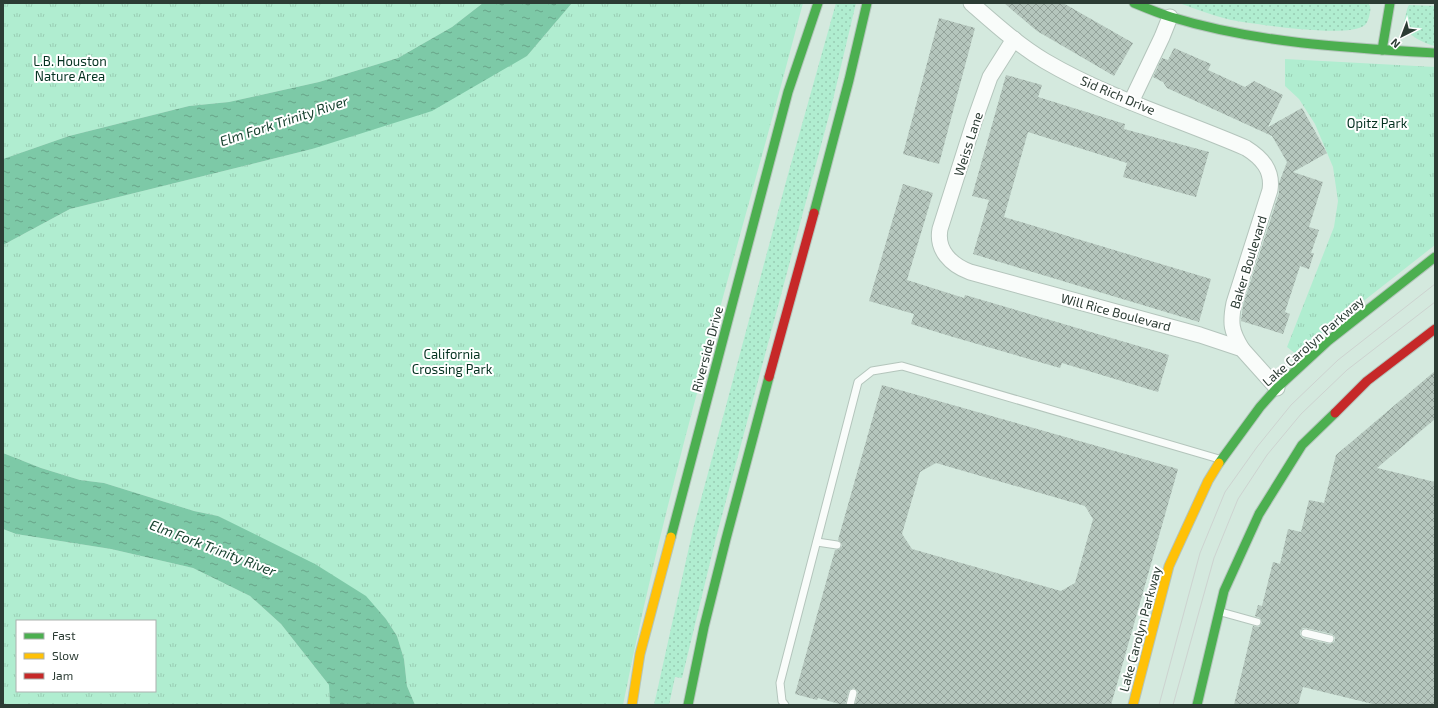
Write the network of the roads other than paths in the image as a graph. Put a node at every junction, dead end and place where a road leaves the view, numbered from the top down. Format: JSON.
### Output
{"nodes":[{"id":1,"x":818,"y":3,"type":"edge"},
{"id":2,"x":867,"y":3,"type":"edge"},
{"id":3,"x":971,"y":3,"type":"edge"},
{"id":4,"x":1134,"y":3,"type":"edge"},
{"id":5,"x":1390,"y":3,"type":"edge"},
{"id":6,"x":1170,"y":17,"type":"junction"},
{"id":7,"x":1014,"y":40,"type":"junction"},
{"id":8,"x":1382,"y":50,"type":"junction"},
{"id":9,"x":1435,"y":53,"type":"edge"},
{"id":10,"x":1131,"y":102,"type":"junction"},
{"id":11,"x":1270,"y":173,"type":"joint"},
{"id":12,"x":944,"y":253,"type":"joint"},
{"id":13,"x":1435,"y":257,"type":"edge"},
{"id":14,"x":1435,"y":329,"type":"edge"},
{"id":15,"x":1242,"y":349,"type":"junction"},
{"id":16,"x":1276,"y":388,"type":"junction"},
{"id":17,"x":1222,"y":459,"type":"junction"},
{"id":18,"x":817,"y":542,"type":"junction"},
{"id":19,"x":837,"y":545,"type":"dead end"},
{"id":20,"x":1219,"y":612,"type":"junction"},
{"id":21,"x":1257,"y":622,"type":"dead end"},
{"id":22,"x":1305,"y":633,"type":"dead end"},
{"id":23,"x":1330,"y":639,"type":"dead end"},
{"id":24,"x":853,"y":693,"type":"dead end"},
{"id":25,"x":632,"y":705,"type":"edge"},
{"id":26,"x":688,"y":705,"type":"edge"},
{"id":27,"x":785,"y":705,"type":"edge"},
{"id":28,"x":850,"y":705,"type":"edge"},
{"id":29,"x":1133,"y":705,"type":"edge"},
{"id":30,"x":1197,"y":705,"type":"edge"}],
"edges":[{"from":1,"to":25,"type":"main road","name":"Riverside Drive"},
{"from":2,"to":26,"type":"main road"},
{"from":3,"to":7,"type":"street","name":"Sid Rich Drive"},
{"from":4,"to":6,"type":"main road"},
{"from":5,"to":8,"type":"main road"},
{"from":6,"to":8,"type":"main road"},
{"from":6,"to":10,"type":"street"},
{"from":7,"to":10,"type":"street","name":"Sid Rich Drive"},
{"from":7,"to":12,"type":"street","name":"Weiss Lane"},
{"from":8,"to":9,"type":"main road"},
{"from":10,"to":11,"type":"street","name":"Sid Rich Drive"},
{"from":11,"to":15,"type":"street","name":"Baker Boulevard"},
{"from":12,"to":15,"type":"street","name":"Will Rice Boulevard"},
{"from":13,"to":16,"type":"main road","name":"Lake Carolyn Parkway"},
{"from":14,"to":20,"type":"main road"},
{"from":15,"to":16,"type":"street"},
{"from":16,"to":17,"type":"main road","name":"Lake Carolyn Parkway"},
{"from":17,"to":18,"type":"lane"},
{"from":17,"to":29,"type":"main road","name":"Lake Carolyn Parkway"},
{"from":18,"to":19,"type":"lane"},
{"from":18,"to":27,"type":"lane"},
{"from":20,"to":21,"type":"lane"},
{"from":20,"to":30,"type":"main road"},
{"from":22,"to":23,"type":"lane"},
{"from":24,"to":28,"type":"lane"}]}
